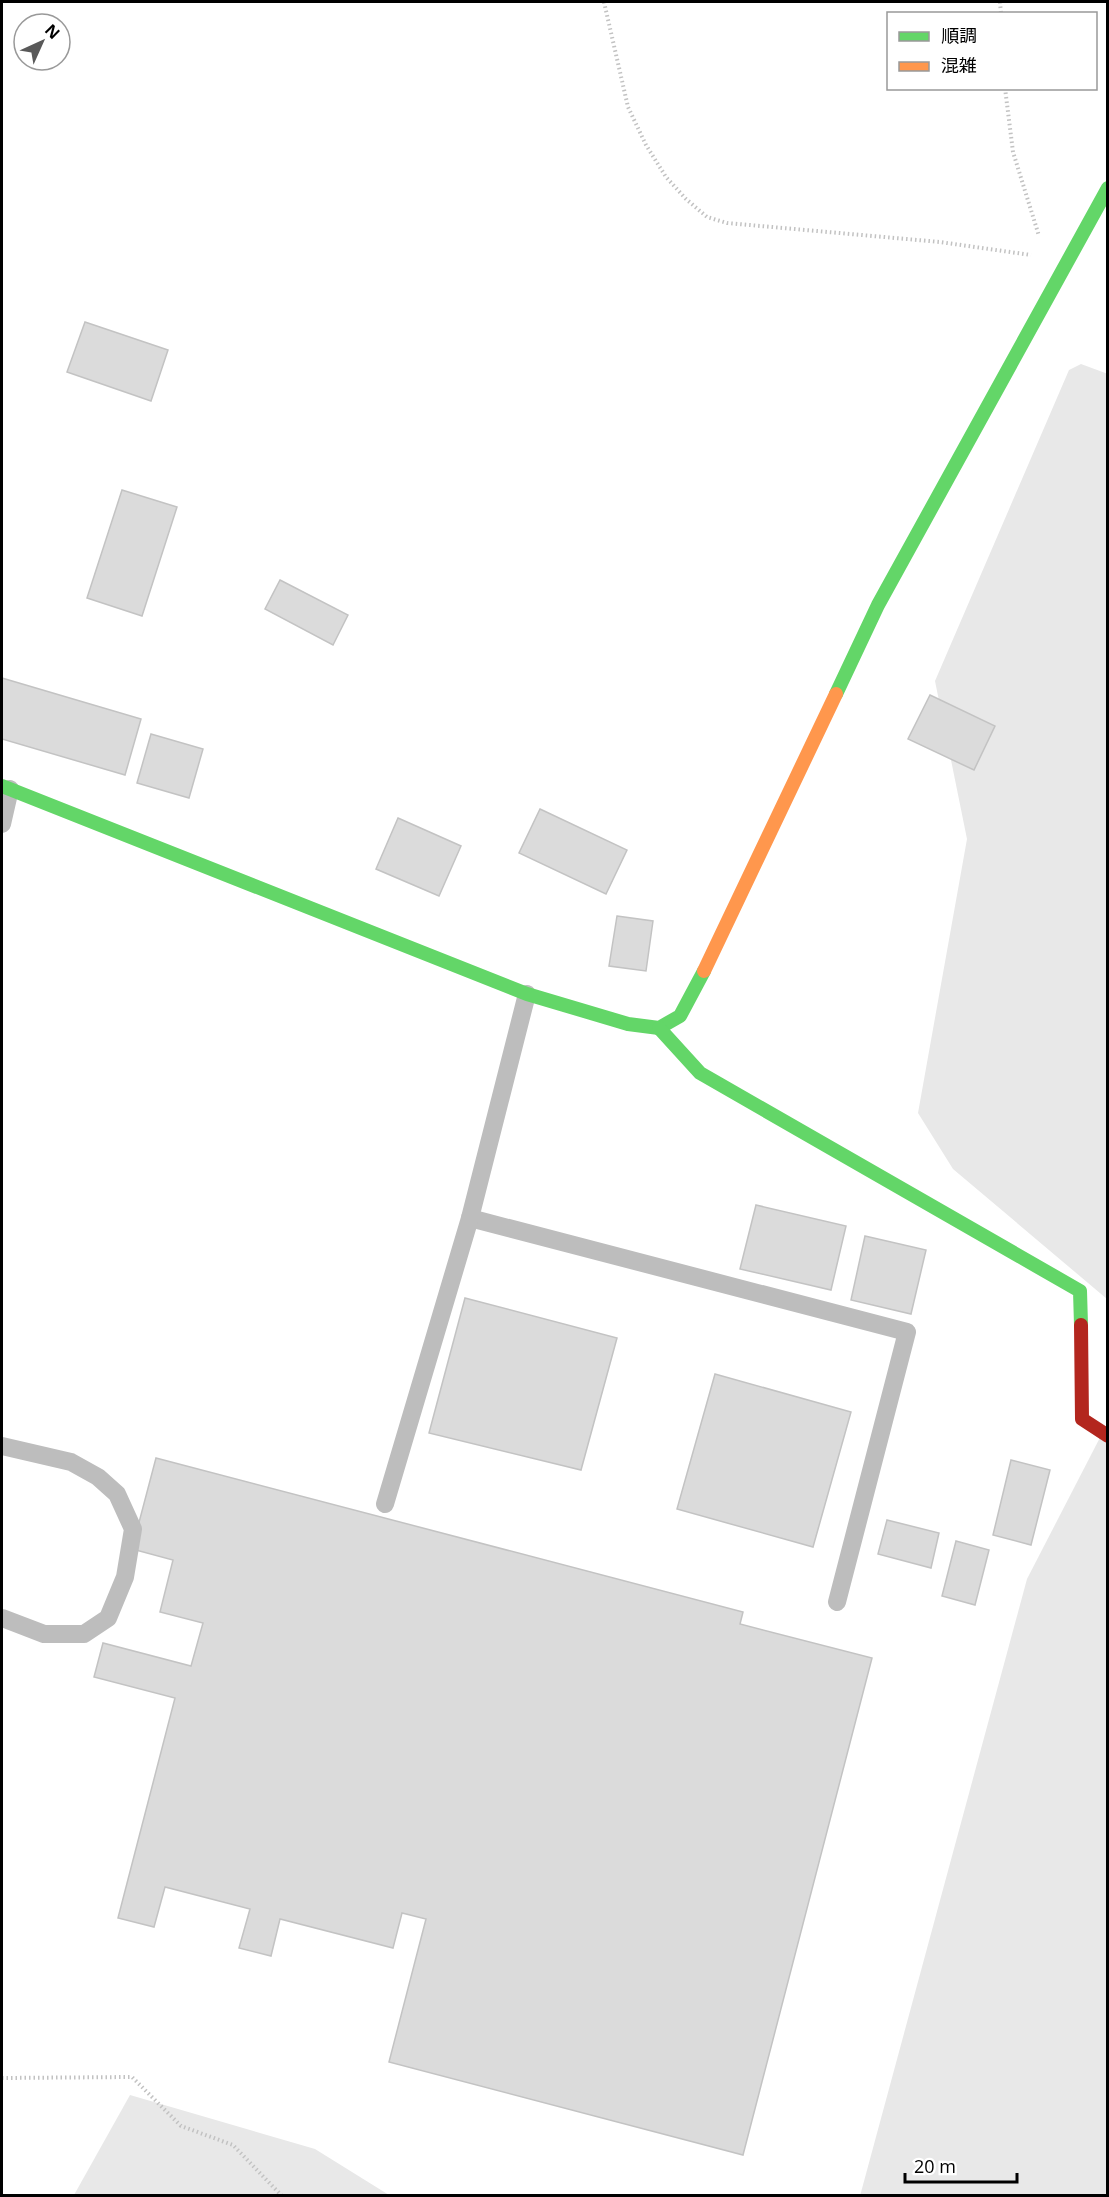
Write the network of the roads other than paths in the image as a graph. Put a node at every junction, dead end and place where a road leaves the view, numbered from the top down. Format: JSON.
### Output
{"nodes":[{"id":1,"x":1107,"y":188,"type":"edge"},
{"id":2,"x":6,"y":788,"type":"edge"},
{"id":3,"x":2,"y":824,"type":"edge"},
{"id":4,"x":527,"y":994,"type":"junction"},
{"id":5,"x":659,"y":1028,"type":"junction"},
{"id":6,"x":470,"y":1218,"type":"junction"},
{"id":7,"x":1107,"y":1436,"type":"edge"},
{"id":8,"x":2,"y":1446,"type":"edge"},
{"id":9,"x":385,"y":1504,"type":"dead end"},
{"id":10,"x":837,"y":1602,"type":"dead end"},
{"id":11,"x":2,"y":1618,"type":"edge"}],
"edges":[{"from":1,"to":5,"type":"street"},
{"from":2,"to":3,"type":"lane"},
{"from":2,"to":4,"type":"street"},
{"from":4,"to":5,"type":"street"},
{"from":4,"to":6,"type":"lane"},
{"from":5,"to":7,"type":"street"},
{"from":6,"to":9,"type":"lane"},
{"from":6,"to":10,"type":"lane"},
{"from":8,"to":11,"type":"lane"}]}
